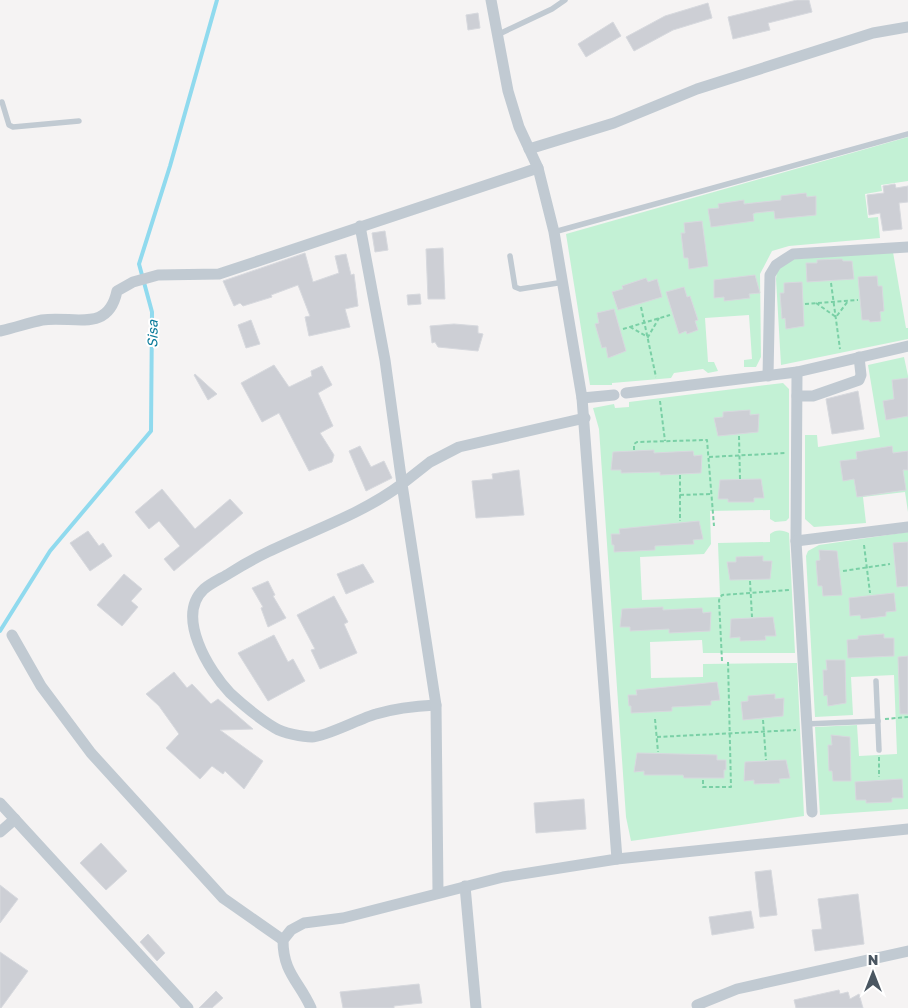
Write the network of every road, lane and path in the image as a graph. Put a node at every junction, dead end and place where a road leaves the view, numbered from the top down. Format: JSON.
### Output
{"nodes":[{"id":1,"x":491,"y":0,"type":"edge"},
{"id":2,"x":565,"y":0,"type":"edge"},
{"id":3,"x":908,"y":27,"type":"edge"},
{"id":4,"x":497,"y":35,"type":"junction"},
{"id":5,"x":0,"y":95,"type":"edge"},
{"id":6,"x":1,"y":103,"type":"edge"},
{"id":7,"x":80,"y":120,"type":"dead end"},
{"id":8,"x":908,"y":134,"type":"edge"},
{"id":9,"x":529,"y":149,"type":"junction"},
{"id":10,"x":538,"y":168,"type":"junction"},
{"id":11,"x":360,"y":226,"type":"junction"},
{"id":12,"x":554,"y":232,"type":"junction"},
{"id":13,"x":908,"y":247,"type":"edge"},
{"id":14,"x":510,"y":256,"type":"dead end"},
{"id":15,"x":564,"y":282,"type":"junction"},
{"id":16,"x":831,"y":282,"type":"dead end"},
{"id":17,"x":858,"y":300,"type":"dead end"},
{"id":18,"x":848,"y":301,"type":"junction"},
{"id":19,"x":834,"y":302,"type":"junction"},
{"id":20,"x":816,"y":303,"type":"junction"},
{"id":21,"x":805,"y":304,"type":"dead end"},
{"id":22,"x":641,"y":307,"type":"dead end"},
{"id":23,"x":670,"y":315,"type":"dead end"},
{"id":24,"x":836,"y":317,"type":"junction"},
{"id":25,"x":659,"y":318,"type":"junction"},
{"id":26,"x":645,"y":322,"type":"junction"},
{"id":27,"x":630,"y":327,"type":"junction"},
{"id":28,"x":623,"y":329,"type":"dead end"},
{"id":29,"x":0,"y":331,"type":"edge"},
{"id":30,"x":648,"y":336,"type":"junction"},
{"id":31,"x":908,"y":346,"type":"edge"},
{"id":32,"x":859,"y":357,"type":"junction"},
{"id":33,"x":841,"y":361,"type":"junction"},
{"id":34,"x":797,"y":372,"type":"junction"},
{"id":35,"x":768,"y":376,"type":"junction"},
{"id":36,"x":658,"y":389,"type":"junction"},
{"id":37,"x":626,"y":393,"type":"dead end"},
{"id":38,"x":614,"y":395,"type":"dead end"},
{"id":39,"x":797,"y":396,"type":"junction"},
{"id":40,"x":582,"y":398,"type":"junction"},
{"id":41,"x":585,"y":418,"type":"junction"},
{"id":42,"x":740,"y":436,"type":"dead end"},
{"id":43,"x":665,"y":441,"type":"junction"},
{"id":44,"x":634,"y":450,"type":"dead end"},
{"id":45,"x":796,"y":453,"type":"junction"},
{"id":46,"x":740,"y":455,"type":"junction"},
{"id":47,"x":709,"y":456,"type":"junction"},
{"id":48,"x":680,"y":475,"type":"dead end"},
{"id":49,"x":740,"y":479,"type":"dead end"},
{"id":50,"x":402,"y":484,"type":"junction"},
{"id":51,"x":711,"y":494,"type":"junction"},
{"id":52,"x":680,"y":495,"type":"junction"},
{"id":53,"x":680,"y":521,"type":"dead end"},
{"id":54,"x":714,"y":526,"type":"dead end"},
{"id":55,"x":908,"y":527,"type":"edge"},
{"id":56,"x":863,"y":533,"type":"junction"},
{"id":57,"x":796,"y":541,"type":"junction"},
{"id":58,"x":890,"y":564,"type":"dead end"},
{"id":59,"x":867,"y":568,"type":"junction"},
{"id":60,"x":843,"y":571,"type":"dead end"},
{"id":61,"x":750,"y":581,"type":"dead end"},
{"id":62,"x":798,"y":589,"type":"junction"},
{"id":63,"x":751,"y":593,"type":"junction"},
{"id":64,"x":870,"y":594,"type":"dead end"},
{"id":65,"x":752,"y":617,"type":"dead end"},
{"id":66,"x":12,"y":635,"type":"dead end"},
{"id":67,"x":722,"y":661,"type":"dead end"},
{"id":68,"x":728,"y":661,"type":"dead end"},
{"id":69,"x":876,"y":681,"type":"dead end"},
{"id":70,"x":436,"y":705,"type":"junction"},
{"id":71,"x":908,"y":717,"type":"edge"},
{"id":72,"x":655,"y":719,"type":"dead end"},
{"id":73,"x":763,"y":720,"type":"dead end"},
{"id":74,"x":878,"y":720,"type":"junction"},
{"id":75,"x":805,"y":727,"type":"junction"},
{"id":76,"x":764,"y":732,"type":"junction"},
{"id":77,"x":730,"y":734,"type":"junction"},
{"id":78,"x":657,"y":737,"type":"junction"},
{"id":79,"x":879,"y":750,"type":"joint"},
{"id":80,"x":658,"y":752,"type":"dead end"},
{"id":81,"x":766,"y":760,"type":"dead end"},
{"id":82,"x":879,"y":777,"type":"dead end"},
{"id":83,"x":703,"y":780,"type":"dead end"},
{"id":84,"x":0,"y":803,"type":"edge"},
{"id":85,"x":812,"y":812,"type":"dead end"},
{"id":86,"x":15,"y":819,"type":"junction"},
{"id":87,"x":908,"y":830,"type":"edge"},
{"id":88,"x":0,"y":832,"type":"edge"},
{"id":89,"x":617,"y":860,"type":"junction"},
{"id":90,"x":465,"y":886,"type":"junction"},
{"id":91,"x":438,"y":892,"type":"junction"},
{"id":92,"x":283,"y":940,"type":"junction"},
{"id":93,"x":908,"y":951,"type":"edge"},
{"id":94,"x":697,"y":1005,"type":"dead end"},
{"id":95,"x":188,"y":1008,"type":"edge"},
{"id":96,"x":311,"y":1008,"type":"edge"},
{"id":97,"x":476,"y":1008,"type":"edge"}],
"edges":[{"from":1,"to":4,"type":"street"},
{"from":2,"to":4,"type":"lane"},
{"from":3,"to":9,"type":"street"},
{"from":4,"to":9,"type":"street"},
{"from":5,"to":6,"type":"lane"},
{"from":6,"to":7,"type":"lane"},
{"from":8,"to":12,"type":"lane"},
{"from":9,"to":10,"type":"street"},
{"from":10,"to":11,"type":"street"},
{"from":10,"to":12,"type":"street"},
{"from":11,"to":29,"type":"street"},
{"from":11,"to":50,"type":"street"},
{"from":12,"to":15,"type":"street"},
{"from":13,"to":35,"type":"street"},
{"from":14,"to":15,"type":"lane"},
{"from":15,"to":40,"type":"street"},
{"from":16,"to":19,"type":"path"},
{"from":17,"to":18,"type":"path"},
{"from":18,"to":19,"type":"path"},
{"from":18,"to":24,"type":"path"},
{"from":19,"to":20,"type":"path"},
{"from":19,"to":24,"type":"path"},
{"from":20,"to":21,"type":"path"},
{"from":20,"to":24,"type":"path"},
{"from":22,"to":26,"type":"path"},
{"from":23,"to":25,"type":"path"},
{"from":24,"to":33,"type":"path"},
{"from":25,"to":26,"type":"path"},
{"from":25,"to":30,"type":"path"},
{"from":26,"to":27,"type":"path"},
{"from":26,"to":30,"type":"path"},
{"from":27,"to":28,"type":"path"},
{"from":27,"to":30,"type":"path"},
{"from":30,"to":36,"type":"path"},
{"from":31,"to":32,"type":"street"},
{"from":32,"to":33,"type":"street"},
{"from":32,"to":39,"type":"street"},
{"from":33,"to":34,"type":"street"},
{"from":34,"to":35,"type":"street"},
{"from":34,"to":39,"type":"street"},
{"from":35,"to":36,"type":"street"},
{"from":36,"to":37,"type":"street"},
{"from":36,"to":43,"type":"path"},
{"from":38,"to":40,"type":"street"},
{"from":39,"to":45,"type":"street"},
{"from":40,"to":41,"type":"street"},
{"from":41,"to":50,"type":"street"},
{"from":41,"to":89,"type":"street"},
{"from":42,"to":46,"type":"path"},
{"from":43,"to":44,"type":"path"},
{"from":43,"to":47,"type":"path"},
{"from":45,"to":46,"type":"path"},
{"from":45,"to":57,"type":"street"},
{"from":46,"to":47,"type":"path"},
{"from":46,"to":49,"type":"path"},
{"from":47,"to":51,"type":"path"},
{"from":48,"to":52,"type":"path"},
{"from":50,"to":70,"type":"street"},
{"from":50,"to":70,"type":"street"},
{"from":51,"to":52,"type":"path"},
{"from":51,"to":54,"type":"path"},
{"from":52,"to":53,"type":"path"},
{"from":55,"to":56,"type":"street"},
{"from":56,"to":57,"type":"street"},
{"from":56,"to":59,"type":"path"},
{"from":57,"to":62,"type":"street"},
{"from":58,"to":59,"type":"path"},
{"from":59,"to":60,"type":"path"},
{"from":59,"to":64,"type":"path"},
{"from":61,"to":63,"type":"path"},
{"from":62,"to":63,"type":"path"},
{"from":62,"to":75,"type":"street"},
{"from":63,"to":65,"type":"path"},
{"from":63,"to":67,"type":"path"},
{"from":66,"to":92,"type":"street"},
{"from":68,"to":77,"type":"path"},
{"from":69,"to":74,"type":"lane"},
{"from":70,"to":91,"type":"street"},
{"from":71,"to":74,"type":"path"},
{"from":72,"to":78,"type":"path"},
{"from":73,"to":76,"type":"path"},
{"from":74,"to":75,"type":"lane"},
{"from":74,"to":79,"type":"lane"},
{"from":75,"to":76,"type":"path"},
{"from":75,"to":85,"type":"street"},
{"from":76,"to":77,"type":"path"},
{"from":76,"to":81,"type":"path"},
{"from":77,"to":78,"type":"path"},
{"from":77,"to":83,"type":"path"},
{"from":78,"to":80,"type":"path"},
{"from":79,"to":82,"type":"path"},
{"from":84,"to":86,"type":"street"},
{"from":86,"to":88,"type":"street"},
{"from":86,"to":95,"type":"street"},
{"from":87,"to":89,"type":"street"},
{"from":89,"to":90,"type":"street"},
{"from":90,"to":91,"type":"street"},
{"from":90,"to":97,"type":"street"},
{"from":91,"to":92,"type":"street"},
{"from":92,"to":96,"type":"street"},
{"from":93,"to":94,"type":"street"}]}
